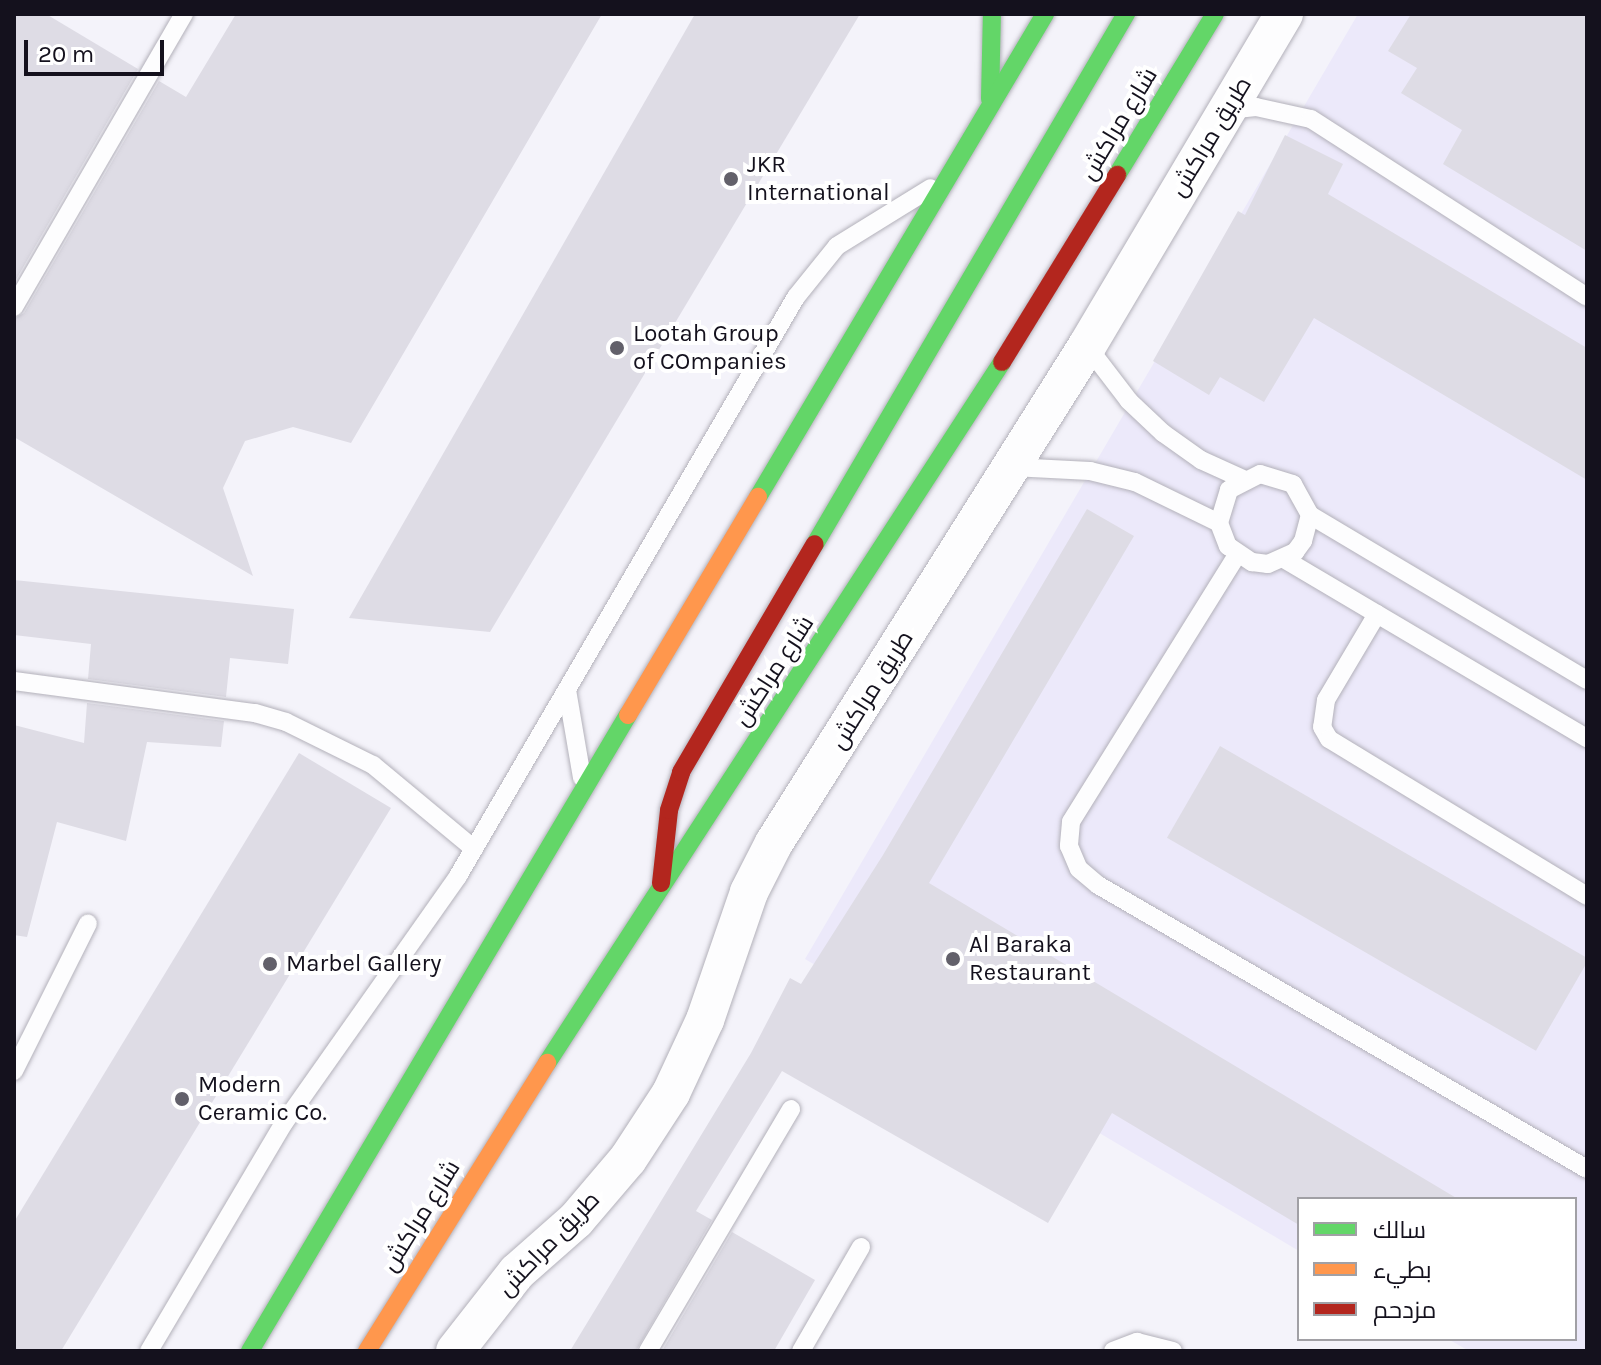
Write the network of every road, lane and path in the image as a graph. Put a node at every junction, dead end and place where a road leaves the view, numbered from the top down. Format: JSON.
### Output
{"nodes":[{"id":1,"x":184,"y":14,"type":"edge"},
{"id":2,"x":992,"y":14,"type":"edge"},
{"id":3,"x":1045,"y":14,"type":"edge"},
{"id":4,"x":1126,"y":14,"type":"edge"},
{"id":5,"x":1215,"y":14,"type":"edge"},
{"id":6,"x":1284,"y":14,"type":"edge"},
{"id":7,"x":989,"y":107,"type":"junction"},
{"id":8,"x":1227,"y":110,"type":"junction"},
{"id":9,"x":947,"y":178,"type":"junction"},
{"id":10,"x":1587,"y":297,"type":"edge"},
{"id":11,"x":14,"y":307,"type":"edge"},
{"id":12,"x":1087,"y":346,"type":"junction"},
{"id":13,"x":1012,"y":467,"type":"junction"},
{"id":14,"x":1243,"y":479,"type":"junction"},
{"id":15,"x":1310,"y":515,"type":"junction"},
{"id":16,"x":1219,"y":523,"type":"junction"},
{"id":17,"x":1237,"y":555,"type":"junction"},
{"id":18,"x":1284,"y":559,"type":"junction"},
{"id":19,"x":1377,"y":614,"type":"junction"},
{"id":20,"x":1587,"y":680,"type":"edge"},
{"id":21,"x":14,"y":681,"type":"edge"},
{"id":22,"x":567,"y":690,"type":"junction"},
{"id":23,"x":1587,"y":738,"type":"edge"},
{"id":24,"x":585,"y":793,"type":"junction"},
{"id":25,"x":474,"y":849,"type":"junction"},
{"id":26,"x":660,"y":889,"type":"junction"},
{"id":27,"x":1587,"y":896,"type":"edge"},
{"id":28,"x":88,"y":923,"type":"dead end"},
{"id":29,"x":14,"y":1071,"type":"edge"},
{"id":30,"x":791,"y":1109,"type":"dead end"},
{"id":31,"x":1587,"y":1169,"type":"edge"},
{"id":32,"x":861,"y":1247,"type":"dead end"},
{"id":33,"x":149,"y":1351,"type":"edge"},
{"id":34,"x":250,"y":1351,"type":"edge"},
{"id":35,"x":367,"y":1351,"type":"edge"},
{"id":36,"x":455,"y":1351,"type":"edge"},
{"id":37,"x":648,"y":1351,"type":"edge"},
{"id":38,"x":801,"y":1351,"type":"edge"},
{"id":39,"x":1113,"y":1351,"type":"edge"},
{"id":40,"x":1173,"y":1351,"type":"edge"}],
"edges":[{"from":1,"to":11,"type":"lane"},
{"from":2,"to":7,"type":"main road"},
{"from":3,"to":7,"type":"main road"},
{"from":4,"to":26,"type":"main road"},
{"from":5,"to":26,"type":"main road","name":"شارع مراكش"},
{"from":6,"to":8,"type":"street","name":"طريق مراكش"},
{"from":7,"to":9,"type":"main road"},
{"from":8,"to":10,"type":"lane"},
{"from":8,"to":12,"type":"street","name":"طريق مراكش"},
{"from":9,"to":22,"type":"lane"},
{"from":9,"to":24,"type":"main road"},
{"from":12,"to":13,"type":"street","name":"طريق مراكش"},
{"from":12,"to":14,"type":"lane"},
{"from":13,"to":16,"type":"lane"},
{"from":13,"to":36,"type":"street","name":"طريق مراكش"},
{"from":14,"to":15,"type":"lane"},
{"from":14,"to":16,"type":"lane"},
{"from":15,"to":18,"type":"lane"},
{"from":15,"to":20,"type":"lane"},
{"from":16,"to":17,"type":"lane"},
{"from":17,"to":18,"type":"lane"},
{"from":17,"to":31,"type":"lane"},
{"from":18,"to":19,"type":"lane"},
{"from":19,"to":23,"type":"lane"},
{"from":19,"to":27,"type":"lane"},
{"from":21,"to":25,"type":"lane"},
{"from":22,"to":24,"type":"lane"},
{"from":22,"to":25,"type":"lane"},
{"from":24,"to":34,"type":"main road"},
{"from":25,"to":33,"type":"lane"},
{"from":26,"to":35,"type":"main road","name":"شارع مراكش"},
{"from":28,"to":29,"type":"lane"},
{"from":30,"to":37,"type":"lane"},
{"from":32,"to":38,"type":"lane"},
{"from":39,"to":40,"type":"lane"}]}
